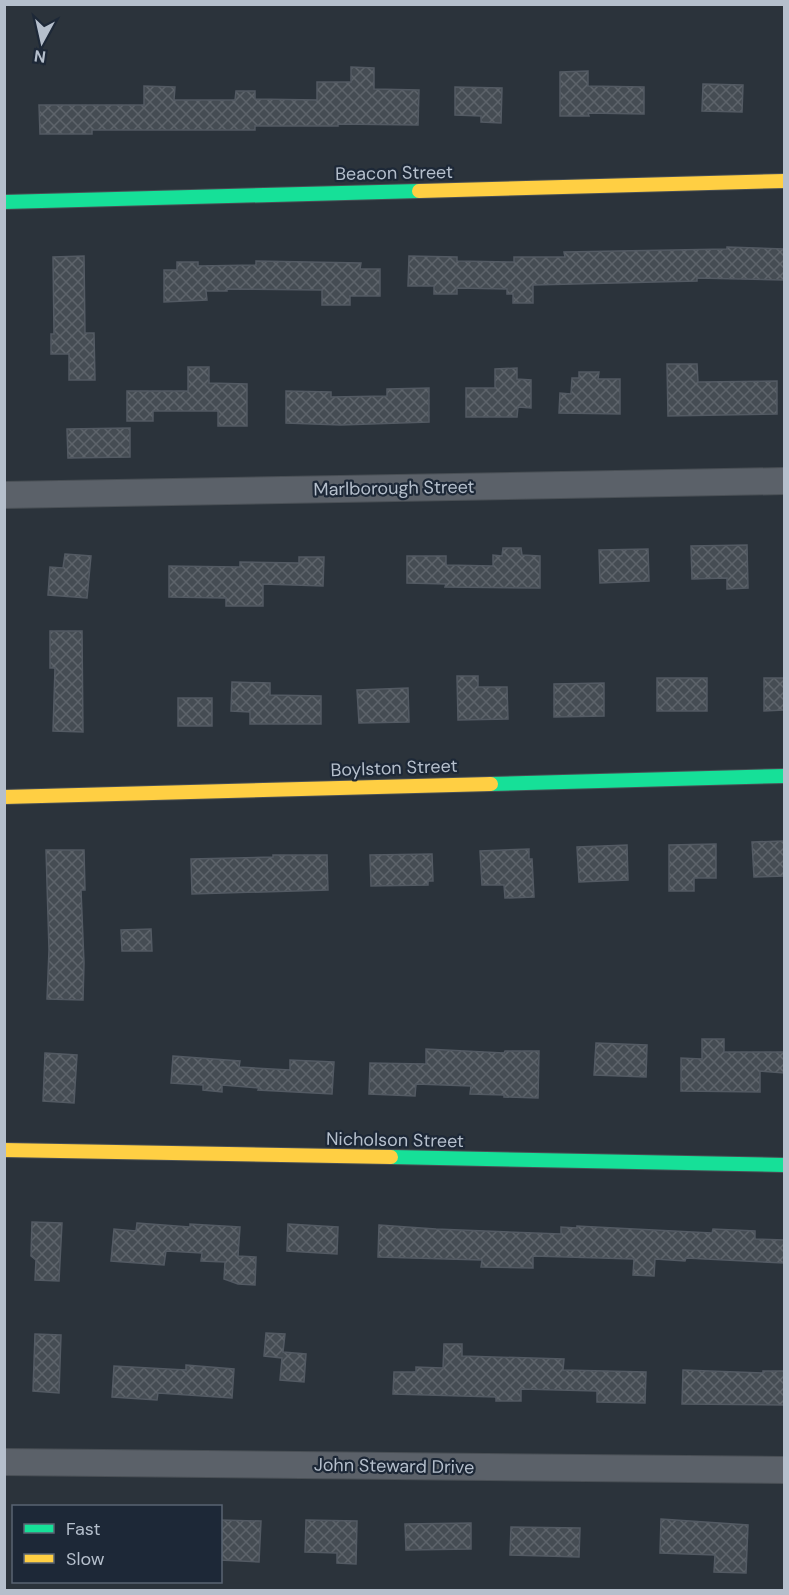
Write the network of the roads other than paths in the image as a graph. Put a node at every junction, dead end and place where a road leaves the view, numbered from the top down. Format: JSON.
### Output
{"nodes":[{"id":1,"x":784,"y":181,"type":"edge"},
{"id":2,"x":4,"y":202,"type":"edge"},
{"id":3,"x":784,"y":481,"type":"edge"},
{"id":4,"x":4,"y":495,"type":"edge"},
{"id":5,"x":784,"y":776,"type":"edge"},
{"id":6,"x":4,"y":797,"type":"edge"},
{"id":7,"x":4,"y":1150,"type":"edge"},
{"id":8,"x":784,"y":1165,"type":"edge"},
{"id":9,"x":4,"y":1462,"type":"edge"},
{"id":10,"x":784,"y":1470,"type":"edge"}],
"edges":[{"from":1,"to":2,"type":"street","name":"Beacon Street"},
{"from":3,"to":4,"type":"street","name":"Marlborough Street"},
{"from":5,"to":6,"type":"street","name":"Boylston Street"},
{"from":7,"to":8,"type":"street","name":"Nicholson Street"},
{"from":9,"to":10,"type":"street","name":"John Steward Drive"}]}
